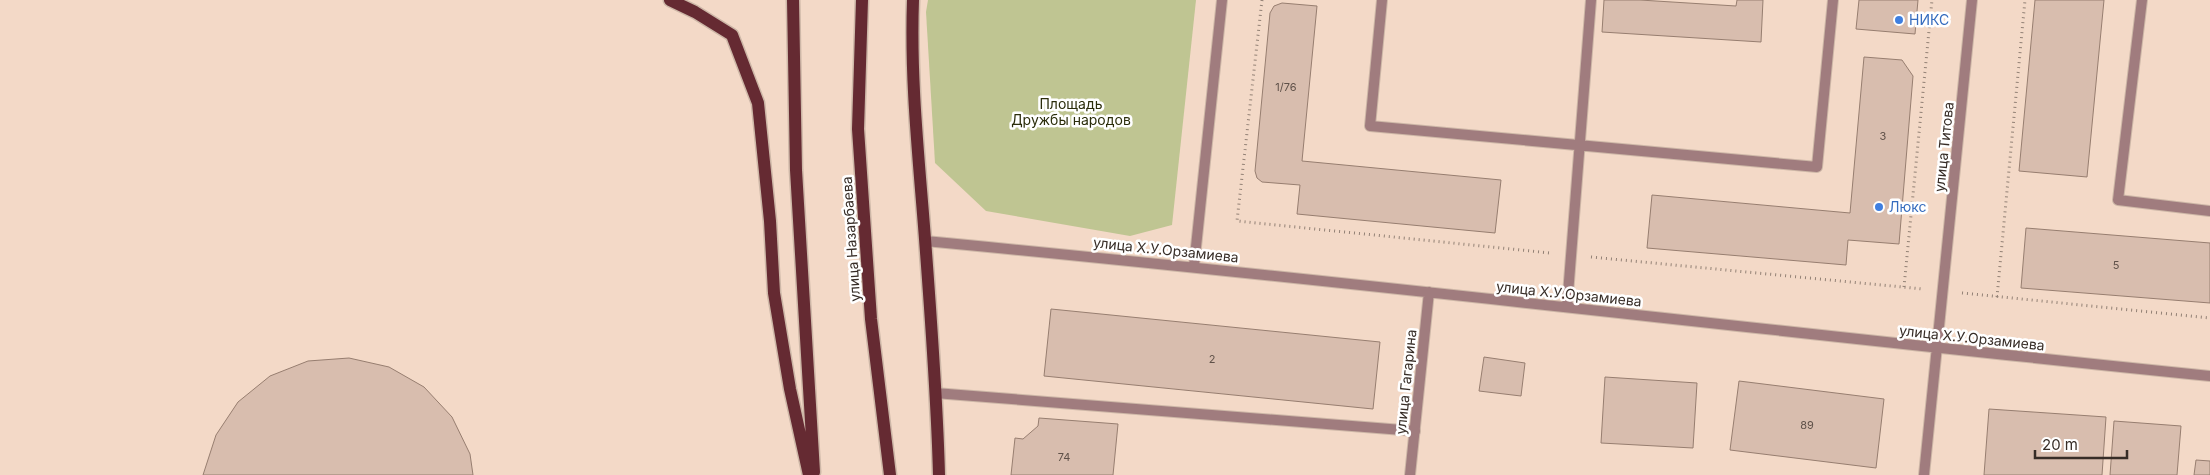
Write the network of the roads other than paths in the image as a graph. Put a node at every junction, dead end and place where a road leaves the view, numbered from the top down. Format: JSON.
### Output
{"nodes":[{"id":1,"x":670,"y":0,"type":"edge"},
{"id":2,"x":793,"y":0,"type":"edge"},
{"id":3,"x":862,"y":0,"type":"edge"},
{"id":4,"x":913,"y":0,"type":"edge"},
{"id":5,"x":1222,"y":0,"type":"edge"},
{"id":6,"x":1382,"y":0,"type":"edge"},
{"id":7,"x":1591,"y":0,"type":"edge"},
{"id":8,"x":1834,"y":0,"type":"edge"},
{"id":9,"x":1972,"y":0,"type":"edge"},
{"id":10,"x":2142,"y":0,"type":"edge"},
{"id":11,"x":1580,"y":145,"type":"junction"},
{"id":12,"x":2210,"y":211,"type":"edge"},
{"id":13,"x":925,"y":240,"type":"junction"},
{"id":14,"x":1194,"y":266,"type":"junction"},
{"id":15,"x":1429,"y":292,"type":"junction"},
{"id":16,"x":1567,"y":307,"type":"junction"},
{"id":17,"x":1937,"y":349,"type":"junction"},
{"id":18,"x":2210,"y":376,"type":"edge"},
{"id":19,"x":935,"y":393,"type":"junction"},
{"id":20,"x":1415,"y":431,"type":"junction"},
{"id":21,"x":809,"y":475,"type":"edge"},
{"id":22,"x":815,"y":475,"type":"edge"},
{"id":23,"x":890,"y":475,"type":"edge"},
{"id":24,"x":939,"y":475,"type":"edge"},
{"id":25,"x":1410,"y":475,"type":"edge"},
{"id":26,"x":1924,"y":475,"type":"edge"}],
"edges":[{"from":1,"to":21,"type":"main road"},
{"from":2,"to":22,"type":"main road"},
{"from":3,"to":23,"type":"main road","name":"улица Назарбаева"},
{"from":4,"to":13,"type":"main road"},
{"from":5,"to":14,"type":"street"},
{"from":6,"to":11,"type":"street"},
{"from":7,"to":11,"type":"street"},
{"from":8,"to":11,"type":"street"},
{"from":9,"to":17,"type":"street","name":"улица Титова"},
{"from":10,"to":12,"type":"street"},
{"from":11,"to":16,"type":"street"},
{"from":13,"to":14,"type":"street","name":"улица Х.У.Орзамиева"},
{"from":13,"to":19,"type":"main road"},
{"from":14,"to":15,"type":"street","name":"улица Х.У.Орзамиева"},
{"from":15,"to":16,"type":"street","name":"улица Х.У.Орзамиева"},
{"from":15,"to":20,"type":"street","name":"улица Гагарина"},
{"from":16,"to":17,"type":"street","name":"улица Х.У.Орзамиева"},
{"from":17,"to":18,"type":"street","name":"улица Х.У.Орзамиева"},
{"from":17,"to":26,"type":"street","name":"улица Титова"},
{"from":19,"to":20,"type":"street"},
{"from":19,"to":24,"type":"main road"},
{"from":20,"to":25,"type":"street","name":"улица Гагарина"}]}
